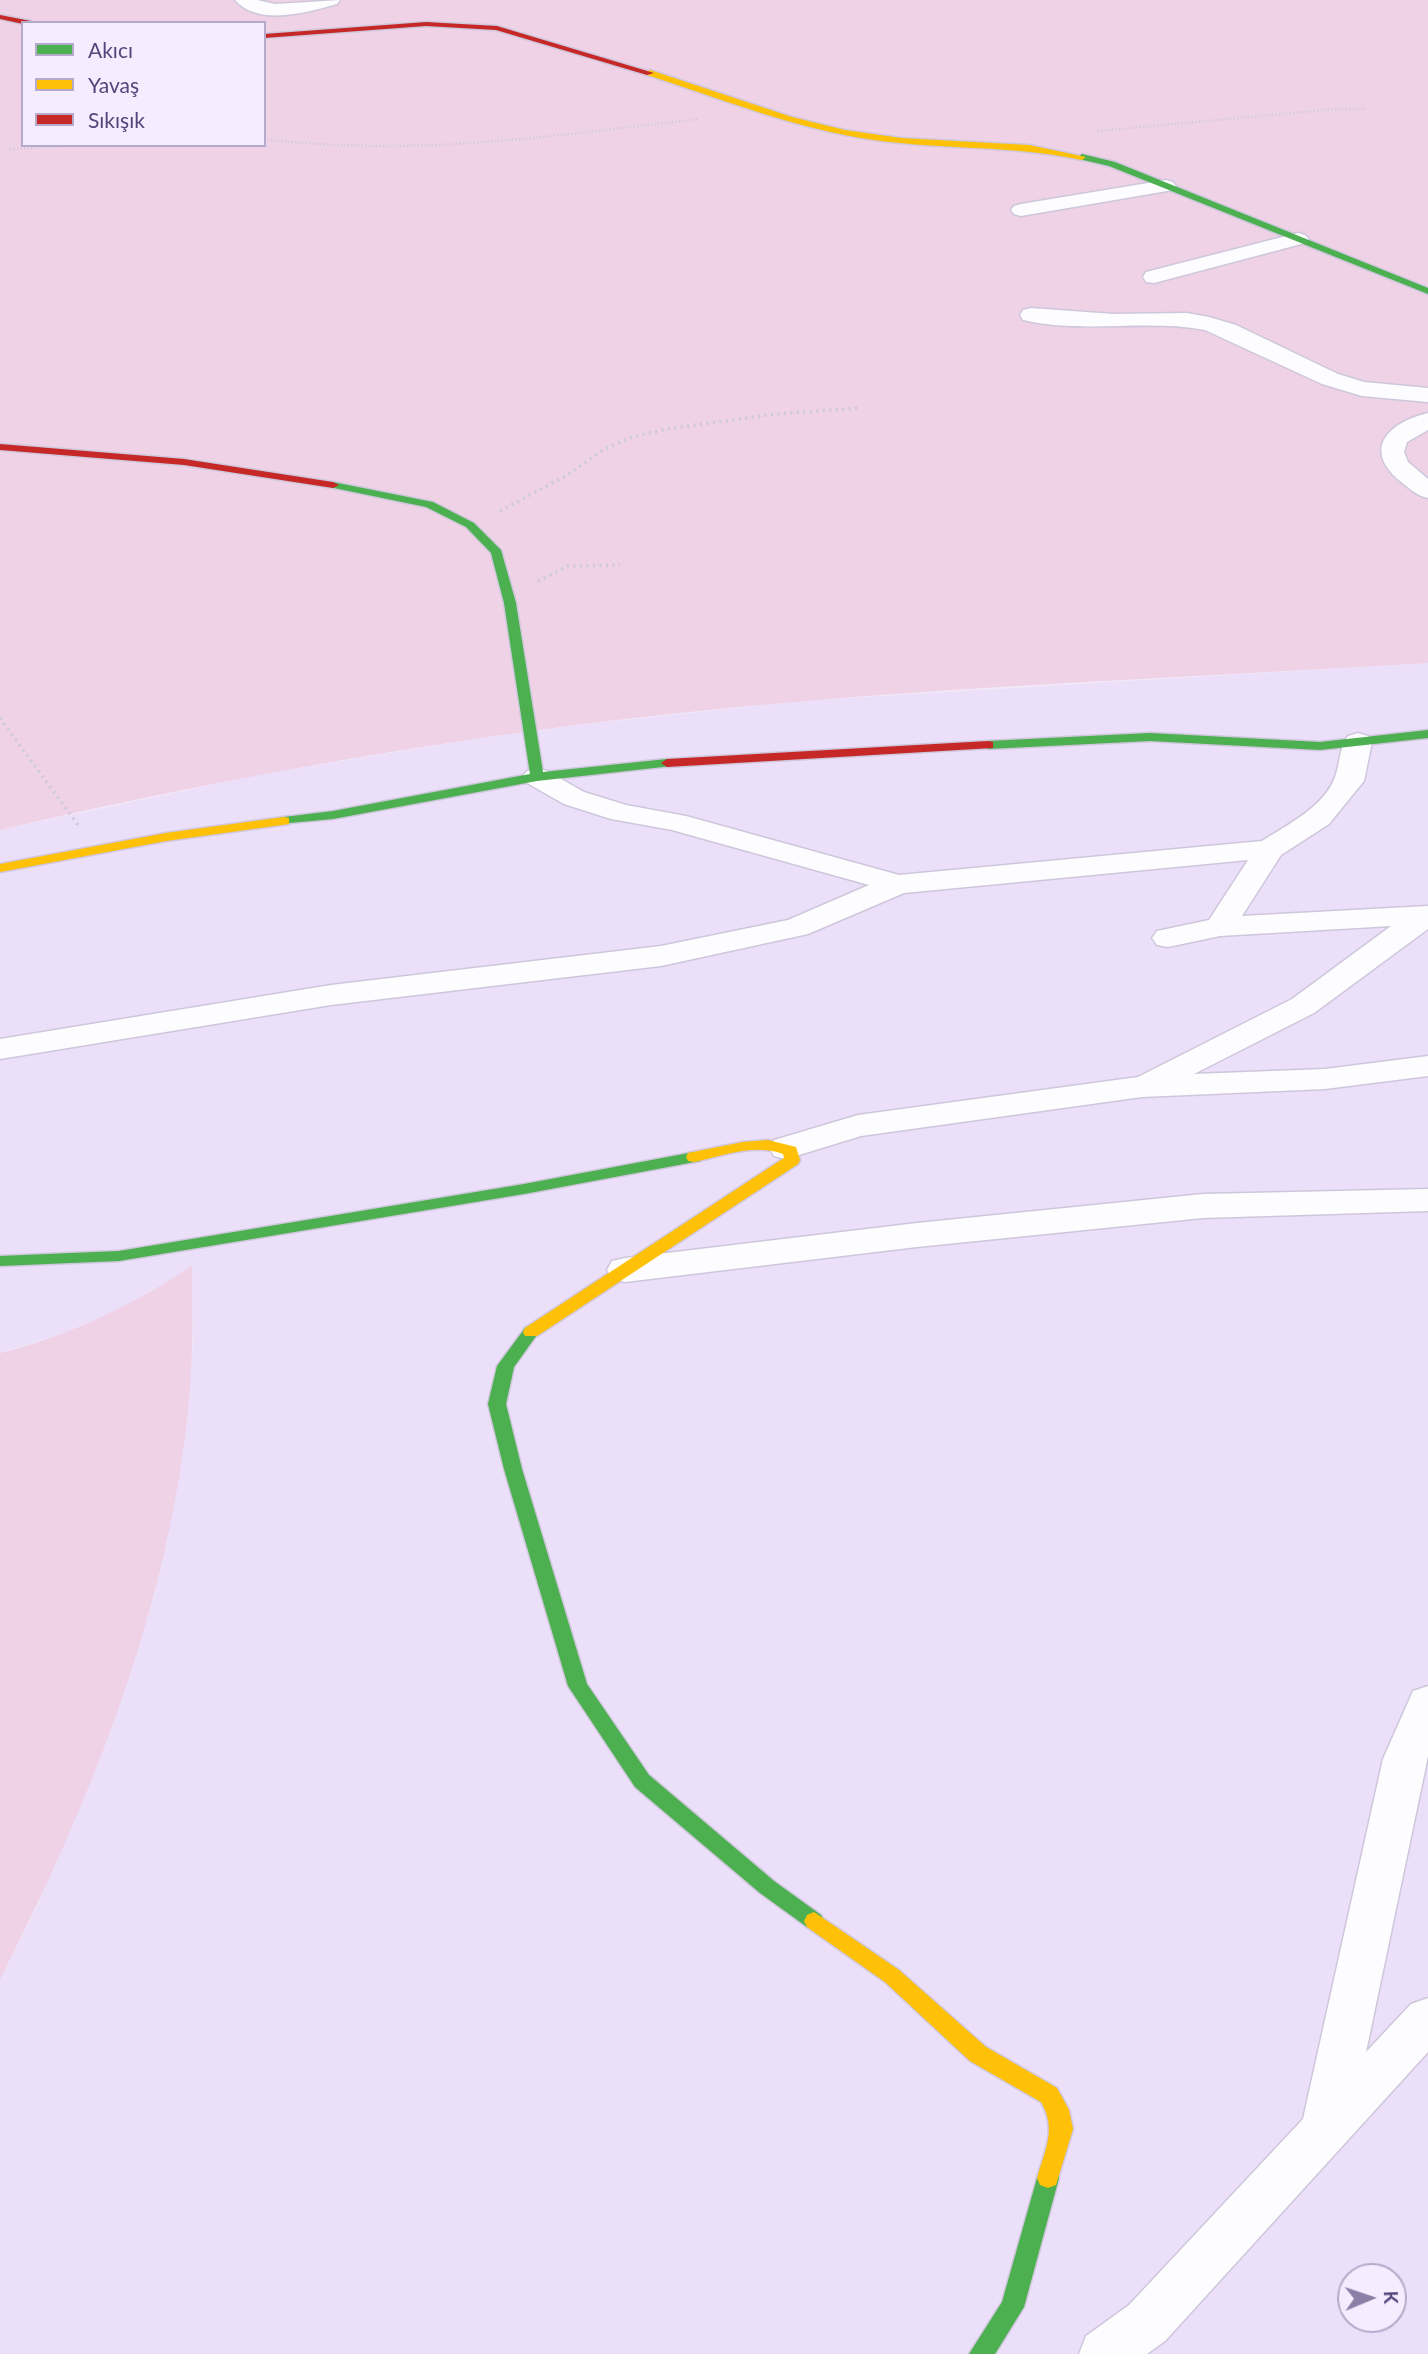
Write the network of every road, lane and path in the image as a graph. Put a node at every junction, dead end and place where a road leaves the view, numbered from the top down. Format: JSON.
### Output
{"nodes":[{"id":1,"x":244,"y":0,"type":"edge"},
{"id":2,"x":331,"y":0,"type":"edge"},
{"id":3,"x":0,"y":17,"type":"edge"},
{"id":4,"x":21,"y":22,"type":"edge"},
{"id":5,"x":266,"y":36,"type":"edge"},
{"id":6,"x":1366,"y":109,"type":"dead end"},
{"id":7,"x":700,"y":119,"type":"dead end"},
{"id":8,"x":1096,"y":131,"type":"dead end"},
{"id":9,"x":266,"y":139,"type":"edge"},
{"id":10,"x":45,"y":147,"type":"edge"},
{"id":11,"x":10,"y":149,"type":"dead end"},
{"id":12,"x":1166,"y":186,"type":"junction"},
{"id":13,"x":1021,"y":209,"type":"dead end"},
{"id":14,"x":1298,"y":239,"type":"junction"},
{"id":15,"x":1154,"y":276,"type":"dead end"},
{"id":16,"x":1428,"y":291,"type":"edge"},
{"id":17,"x":1031,"y":315,"type":"dead end"},
{"id":18,"x":1428,"y":395,"type":"edge"},
{"id":19,"x":859,"y":408,"type":"dead end"},
{"id":20,"x":1428,"y":420,"type":"edge"},
{"id":21,"x":0,"y":447,"type":"edge"},
{"id":22,"x":1428,"y":491,"type":"edge"},
{"id":23,"x":470,"y":525,"type":"junction"},
{"id":24,"x":620,"y":565,"type":"dead end"},
{"id":25,"x":510,"y":603,"type":"junction"},
{"id":26,"x":0,"y":718,"type":"edge"},
{"id":27,"x":1428,"y":734,"type":"edge"},
{"id":28,"x":1358,"y":742,"type":"junction"},
{"id":29,"x":537,"y":777,"type":"junction"},
{"id":30,"x":1270,"y":849,"type":"junction"},
{"id":31,"x":96,"y":850,"type":"junction"},
{"id":32,"x":0,"y":868,"type":"edge"},
{"id":33,"x":898,"y":884,"type":"junction"},
{"id":34,"x":1428,"y":915,"type":"edge"},
{"id":35,"x":1220,"y":927,"type":"junction"},
{"id":36,"x":1168,"y":937,"type":"dead end"},
{"id":37,"x":0,"y":1049,"type":"edge"},
{"id":38,"x":1428,"y":1066,"type":"edge"},
{"id":39,"x":1142,"y":1087,"type":"junction"},
{"id":40,"x":786,"y":1148,"type":"junction"},
{"id":41,"x":1428,"y":1200,"type":"edge"},
{"id":42,"x":0,"y":1261,"type":"edge"},
{"id":43,"x":625,"y":1269,"type":"junction"},
{"id":44,"x":1428,"y":1703,"type":"edge"},
{"id":45,"x":1428,"y":2019,"type":"edge"},
{"id":46,"x":1326,"y":2128,"type":"junction"},
{"id":47,"x":981,"y":2354,"type":"edge"},
{"id":48,"x":1105,"y":2354,"type":"edge"}],
"edges":[{"from":1,"to":2,"type":"street"},
{"from":3,"to":4,"type":"street"},
{"from":5,"to":12,"type":"street"},
{"from":6,"to":8,"type":"path"},
{"from":7,"to":9,"type":"path"},
{"from":10,"to":11,"type":"path"},
{"from":12,"to":13,"type":"street"},
{"from":12,"to":14,"type":"street"},
{"from":14,"to":15,"type":"street"},
{"from":14,"to":16,"type":"street"},
{"from":17,"to":18,"type":"street"},
{"from":19,"to":23,"type":"path"},
{"from":20,"to":22,"type":"street"},
{"from":21,"to":23,"type":"street"},
{"from":23,"to":25,"type":"street"},
{"from":24,"to":25,"type":"path"},
{"from":25,"to":29,"type":"street"},
{"from":26,"to":31,"type":"path"},
{"from":27,"to":28,"type":"street"},
{"from":28,"to":29,"type":"street"},
{"from":28,"to":30,"type":"street"},
{"from":29,"to":31,"type":"street"},
{"from":29,"to":33,"type":"street"},
{"from":30,"to":33,"type":"street"},
{"from":30,"to":35,"type":"street"},
{"from":31,"to":32,"type":"street"},
{"from":33,"to":37,"type":"street"},
{"from":34,"to":35,"type":"street"},
{"from":34,"to":39,"type":"street"},
{"from":35,"to":36,"type":"street"},
{"from":38,"to":39,"type":"street"},
{"from":39,"to":40,"type":"street"},
{"from":40,"to":42,"type":"street"},
{"from":40,"to":43,"type":"street"},
{"from":41,"to":43,"type":"street"},
{"from":43,"to":47,"type":"street"},
{"from":44,"to":46,"type":"street"},
{"from":45,"to":46,"type":"street"},
{"from":46,"to":48,"type":"street"}]}
